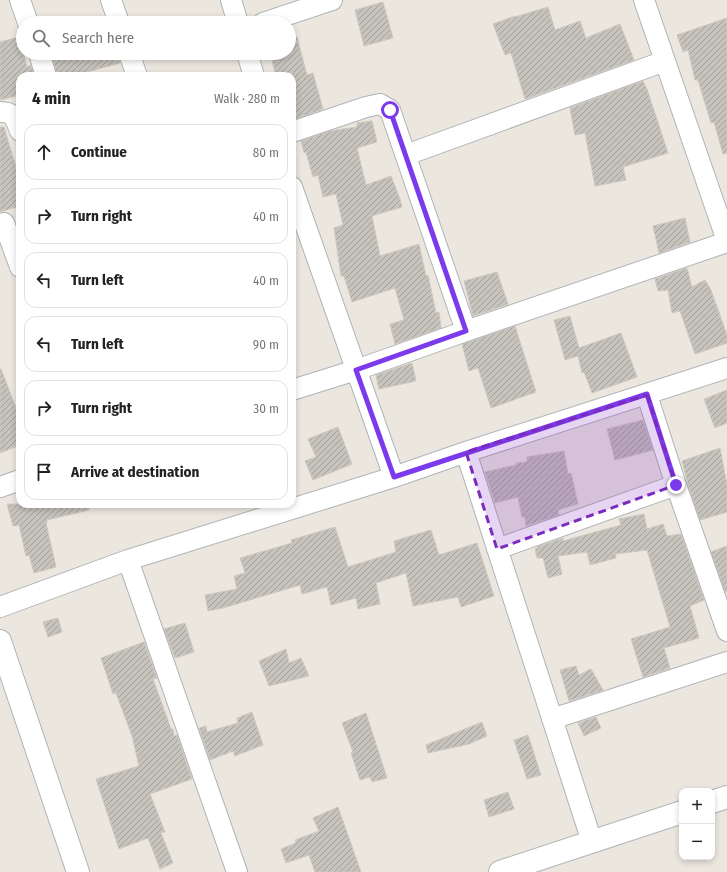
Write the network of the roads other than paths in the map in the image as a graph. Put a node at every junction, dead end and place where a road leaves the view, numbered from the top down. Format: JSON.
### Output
{"nodes":[{"id":1,"x":20,"y":0,"type":"edge"},
{"id":2,"x":111,"y":0,"type":"edge"},
{"id":3,"x":231,"y":0,"type":"edge"},
{"id":4,"x":332,"y":0,"type":"edge"},
{"id":5,"x":644,"y":0,"type":"edge"},
{"id":6,"x":26,"y":16,"type":"edge"},
{"id":7,"x":117,"y":16,"type":"edge"},
{"id":8,"x":236,"y":16,"type":"edge"},
{"id":9,"x":284,"y":16,"type":"edge"},
{"id":10,"x":41,"y":60,"type":"edge"},
{"id":11,"x":131,"y":60,"type":"edge"},
{"id":12,"x":250,"y":60,"type":"edge"},
{"id":13,"x":665,"y":62,"type":"junction"},
{"id":14,"x":45,"y":72,"type":"edge"},
{"id":15,"x":136,"y":72,"type":"edge"},
{"id":16,"x":253,"y":72,"type":"edge"},
{"id":17,"x":0,"y":112,"type":"edge"},
{"id":18,"x":16,"y":121,"type":"edge"},
{"id":19,"x":296,"y":131,"type":"edge"},
{"id":20,"x":406,"y":155,"type":"junction"},
{"id":21,"x":296,"y":198,"type":"edge"},
{"id":22,"x":8,"y":222,"type":"edge"},
{"id":23,"x":727,"y":242,"type":"edge"},
{"id":24,"x":16,"y":252,"type":"edge"},
{"id":25,"x":466,"y":331,"type":"junction"},
{"id":26,"x":727,"y":368,"type":"edge"},
{"id":27,"x":356,"y":370,"type":"junction"},
{"id":28,"x":296,"y":389,"type":"edge"},
{"id":29,"x":647,"y":394,"type":"junction"},
{"id":30,"x":466,"y":452,"type":"junction"},
{"id":31,"x":394,"y":477,"type":"junction"},
{"id":32,"x":16,"y":481,"type":"edge"},
{"id":33,"x":676,"y":485,"type":"junction"},
{"id":34,"x":0,"y":487,"type":"edge"},
{"id":35,"x":295,"y":508,"type":"edge"},
{"id":36,"x":296,"y":508,"type":"edge"},
{"id":37,"x":497,"y":549,"type":"junction"},
{"id":38,"x":128,"y":560,"type":"junction"},
{"id":39,"x":0,"y":607,"type":"edge"},
{"id":40,"x":727,"y":631,"type":"edge"},
{"id":41,"x":0,"y":641,"type":"edge"},
{"id":42,"x":727,"y":662,"type":"edge"},
{"id":43,"x":552,"y":719,"type":"junction"},
{"id":44,"x":727,"y":797,"type":"edge"},
{"id":45,"x":715,"y":801,"type":"edge"},
{"id":46,"x":679,"y":813,"type":"edge"},
{"id":47,"x":592,"y":842,"type":"junction"},
{"id":48,"x":78,"y":872,"type":"edge"},
{"id":49,"x":237,"y":872,"type":"edge"},
{"id":50,"x":500,"y":872,"type":"edge"}],
"edges":[{"from":1,"to":6,"type":"street"},
{"from":2,"to":7,"type":"street"},
{"from":3,"to":8,"type":"street"},
{"from":4,"to":9,"type":"street"},
{"from":5,"to":13,"type":"street"},
{"from":10,"to":14,"type":"street"},
{"from":11,"to":15,"type":"street"},
{"from":12,"to":16,"type":"street"},
{"from":13,"to":20,"type":"street"},
{"from":13,"to":23,"type":"street"},
{"from":17,"to":18,"type":"street"},
{"from":19,"to":20,"type":"street"},
{"from":20,"to":25,"type":"street"},
{"from":21,"to":27,"type":"street"},
{"from":22,"to":24,"type":"street"},
{"from":23,"to":25,"type":"street"},
{"from":25,"to":27,"type":"street"},
{"from":26,"to":29,"type":"street"},
{"from":27,"to":28,"type":"street"},
{"from":27,"to":31,"type":"street"},
{"from":29,"to":30,"type":"street"},
{"from":29,"to":33,"type":"street"},
{"from":30,"to":31,"type":"street"},
{"from":30,"to":37,"type":"street"},
{"from":31,"to":36,"type":"street"},
{"from":32,"to":34,"type":"street"},
{"from":33,"to":37,"type":"street"},
{"from":33,"to":40,"type":"street"},
{"from":35,"to":38,"type":"street"},
{"from":37,"to":43,"type":"street"},
{"from":38,"to":39,"type":"street"},
{"from":38,"to":49,"type":"street"},
{"from":41,"to":48,"type":"street"},
{"from":42,"to":43,"type":"street"},
{"from":43,"to":47,"type":"street"},
{"from":44,"to":45,"type":"street"},
{"from":46,"to":47,"type":"street"},
{"from":47,"to":50,"type":"street"}]}
